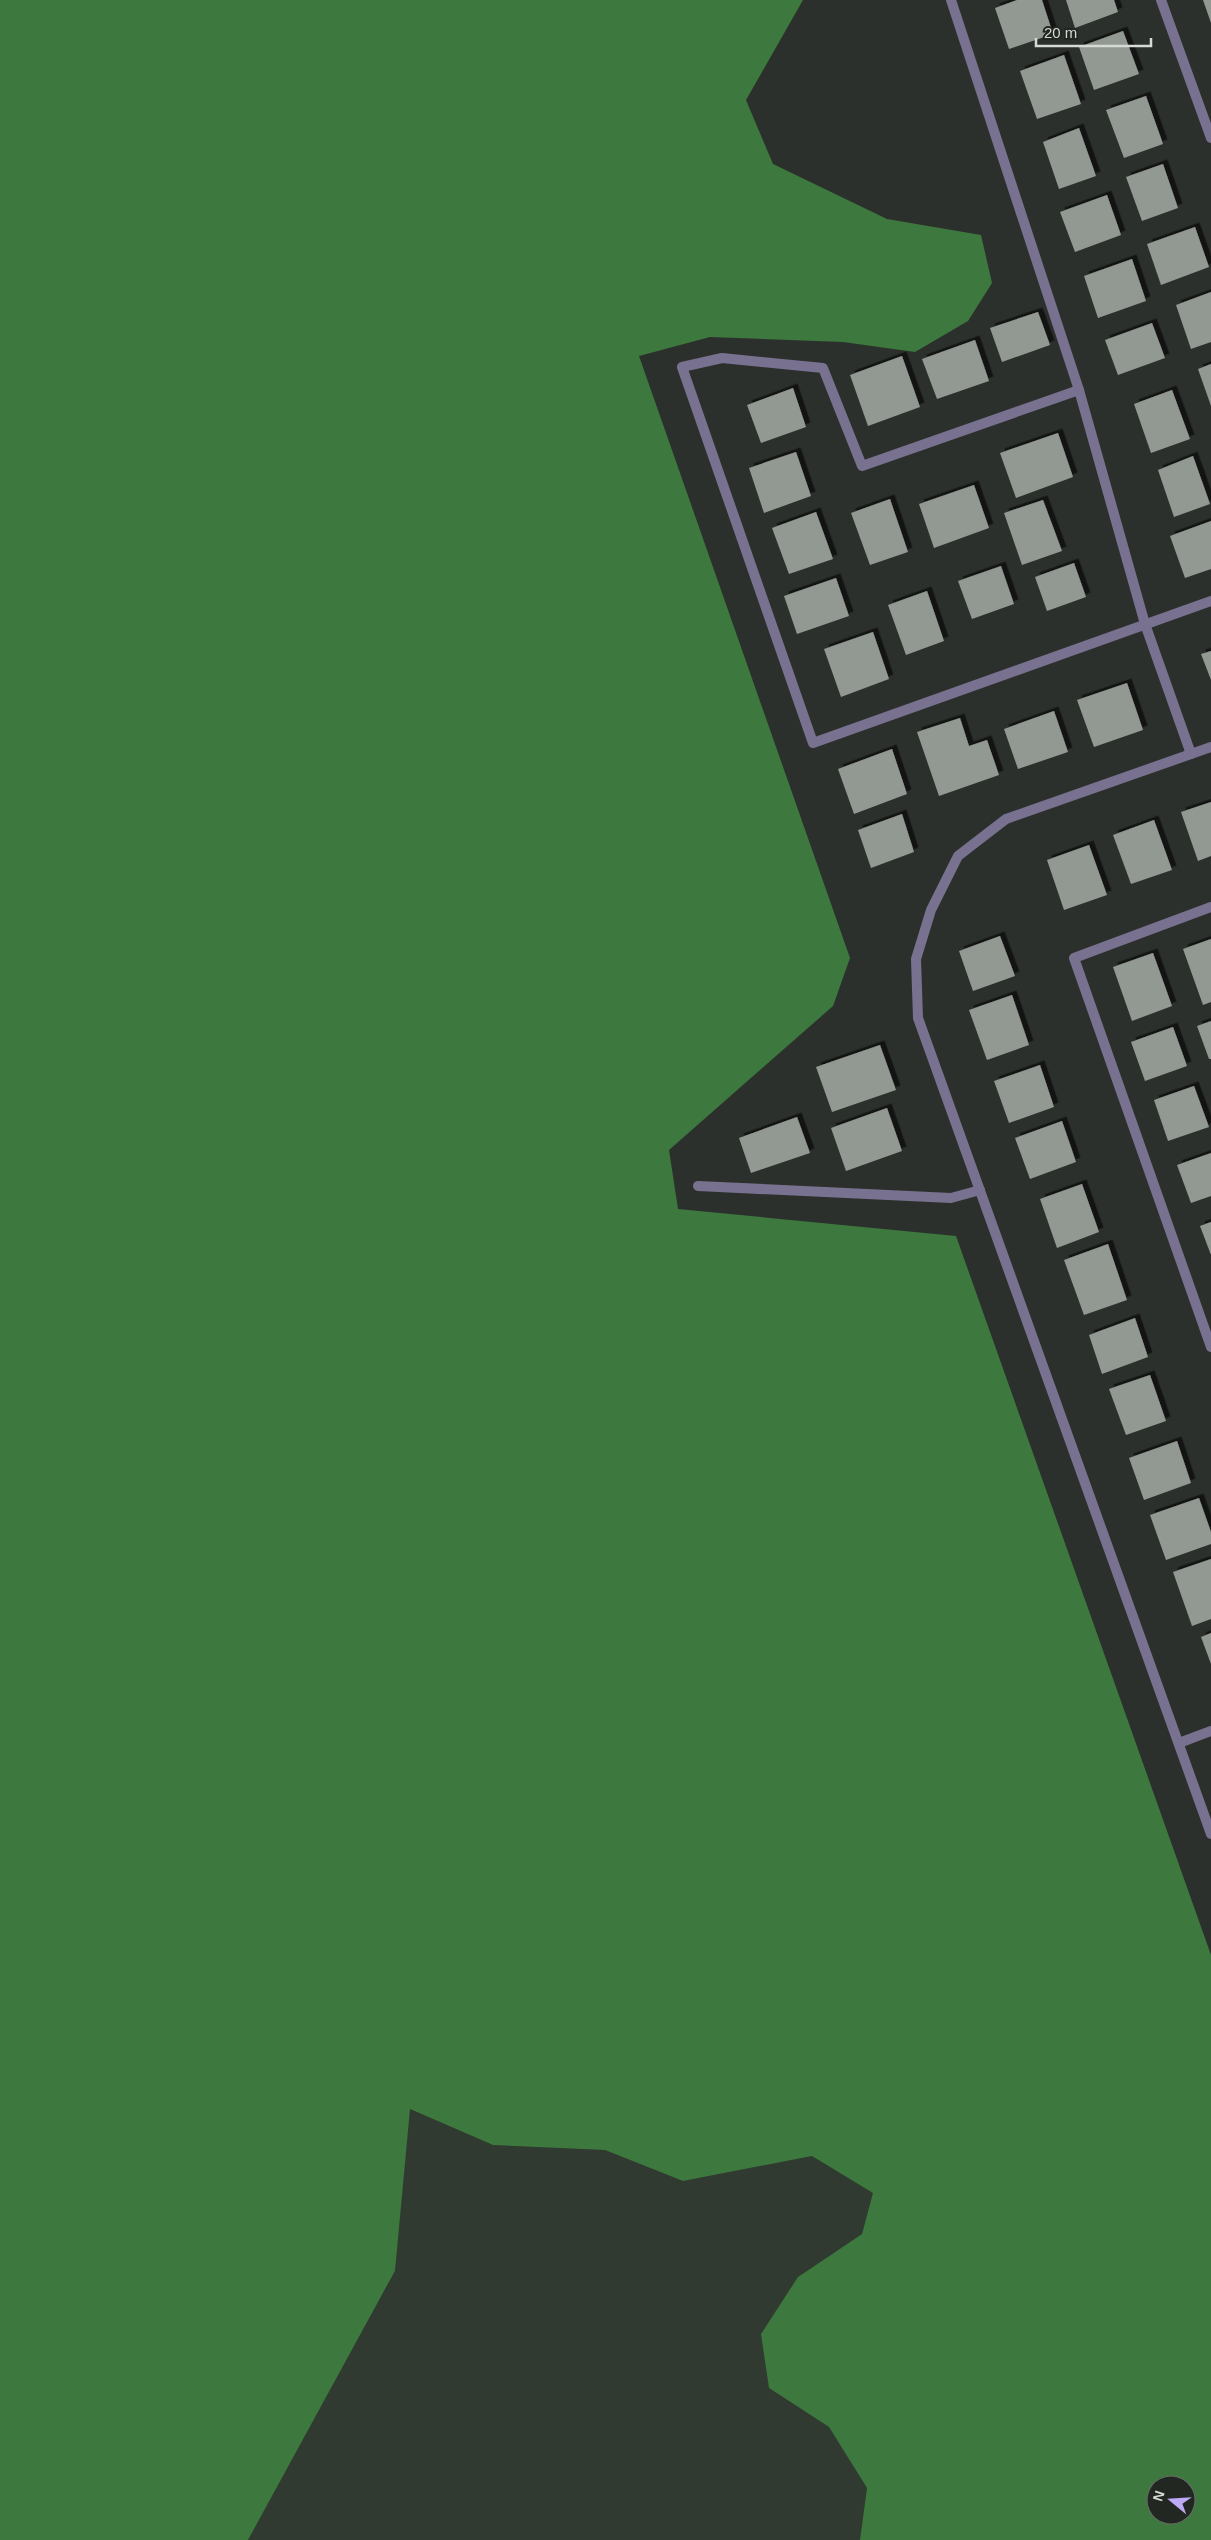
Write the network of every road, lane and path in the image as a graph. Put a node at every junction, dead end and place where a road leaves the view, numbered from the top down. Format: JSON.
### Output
{"nodes":[{"id":1,"x":951,"y":0,"type":"edge"},
{"id":2,"x":1161,"y":0,"type":"edge"},
{"id":3,"x":1211,"y":138,"type":"edge"},
{"id":4,"x":1079,"y":390,"type":"junction"},
{"id":5,"x":1211,"y":601,"type":"edge"},
{"id":6,"x":1145,"y":624,"type":"junction"},
{"id":7,"x":1211,"y":747,"type":"edge"},
{"id":8,"x":1191,"y":754,"type":"junction"},
{"id":9,"x":1211,"y":907,"type":"edge"},
{"id":10,"x":698,"y":1186,"type":"dead end"},
{"id":11,"x":980,"y":1190,"type":"junction"},
{"id":12,"x":1211,"y":1347,"type":"edge"},
{"id":13,"x":1211,"y":1731,"type":"edge"},
{"id":14,"x":1179,"y":1743,"type":"junction"},
{"id":15,"x":1211,"y":1834,"type":"edge"}],
"edges":[{"from":1,"to":4,"type":"street"},
{"from":2,"to":3,"type":"street"},
{"from":4,"to":6,"type":"street"},
{"from":4,"to":6,"type":"street"},
{"from":5,"to":6,"type":"street"},
{"from":6,"to":8,"type":"street"},
{"from":7,"to":8,"type":"street"},
{"from":8,"to":11,"type":"street"},
{"from":9,"to":12,"type":"street"},
{"from":10,"to":11,"type":"street"},
{"from":11,"to":14,"type":"street"},
{"from":13,"to":14,"type":"street"},
{"from":14,"to":15,"type":"street"}]}
